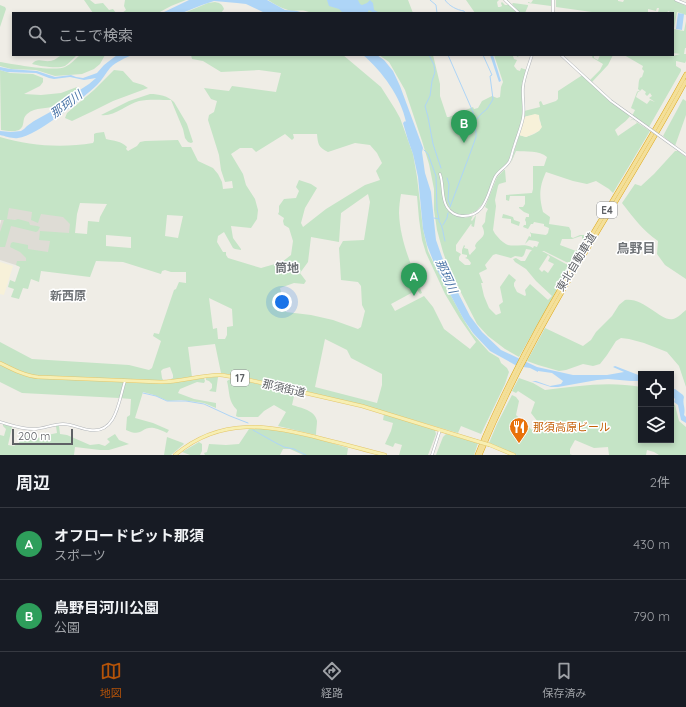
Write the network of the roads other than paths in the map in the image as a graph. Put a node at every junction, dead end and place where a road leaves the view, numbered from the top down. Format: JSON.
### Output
{"nodes":[{"id":1,"x":506,"y":0,"type":"edge"},
{"id":2,"x":553,"y":0,"type":"edge"},
{"id":3,"x":676,"y":0,"type":"edge"},
{"id":4,"x":686,"y":4,"type":"edge"},
{"id":5,"x":518,"y":12,"type":"edge"},
{"id":6,"x":553,"y":12,"type":"edge"},
{"id":7,"x":532,"y":56,"type":"edge"},
{"id":8,"x":562,"y":56,"type":"edge"},
{"id":9,"x":686,"y":74,"type":"edge"},
{"id":10,"x":686,"y":81,"type":"edge"},
{"id":11,"x":686,"y":156,"type":"edge"},
{"id":12,"x":440,"y":174,"type":"dead end"},
{"id":13,"x":530,"y":346,"type":"junction"},
{"id":14,"x":0,"y":363,"type":"edge"},
{"id":15,"x":125,"y":381,"type":"junction"},
{"id":16,"x":510,"y":384,"type":"junction"},
{"id":17,"x":0,"y":422,"type":"edge"},
{"id":18,"x":440,"y":430,"type":"junction"},
{"id":19,"x":175,"y":455,"type":"edge"},
{"id":20,"x":385,"y":455,"type":"edge"},
{"id":21,"x":432,"y":455,"type":"edge"},
{"id":22,"x":477,"y":455,"type":"edge"},
{"id":23,"x":480,"y":455,"type":"edge"},
{"id":24,"x":514,"y":455,"type":"edge"}],
"edges":[{"from":1,"to":5,"type":"street"},
{"from":2,"to":6,"type":"street"},
{"from":3,"to":4,"type":"street"},
{"from":7,"to":12,"type":"street"},
{"from":8,"to":11,"type":"street","bridge":true},
{"from":9,"to":13,"type":"highway","name":"東北自動車道","number":"E4"},
{"from":10,"to":13,"type":"highway","name":"東北自動車道","number":"E4"},
{"from":13,"to":16,"type":"highway","name":"東北自動車道","number":"E4"},
{"from":14,"to":15,"type":"main road","name":"那須街道","number":"17"},
{"from":15,"to":17,"type":"street"},
{"from":15,"to":18,"type":"main road","name":"那須街道","number":"17"},
{"from":16,"to":22,"type":"highway","name":"東北自動車道","number":"E4"},
{"from":16,"to":23,"type":"highway","name":"東北自動車道","number":"E4"},
{"from":18,"to":21,"type":"street"},
{"from":18,"to":24,"type":"main road","name":"那須街道","number":"17","bridge":true},
{"from":19,"to":20,"type":"main road"}]}
